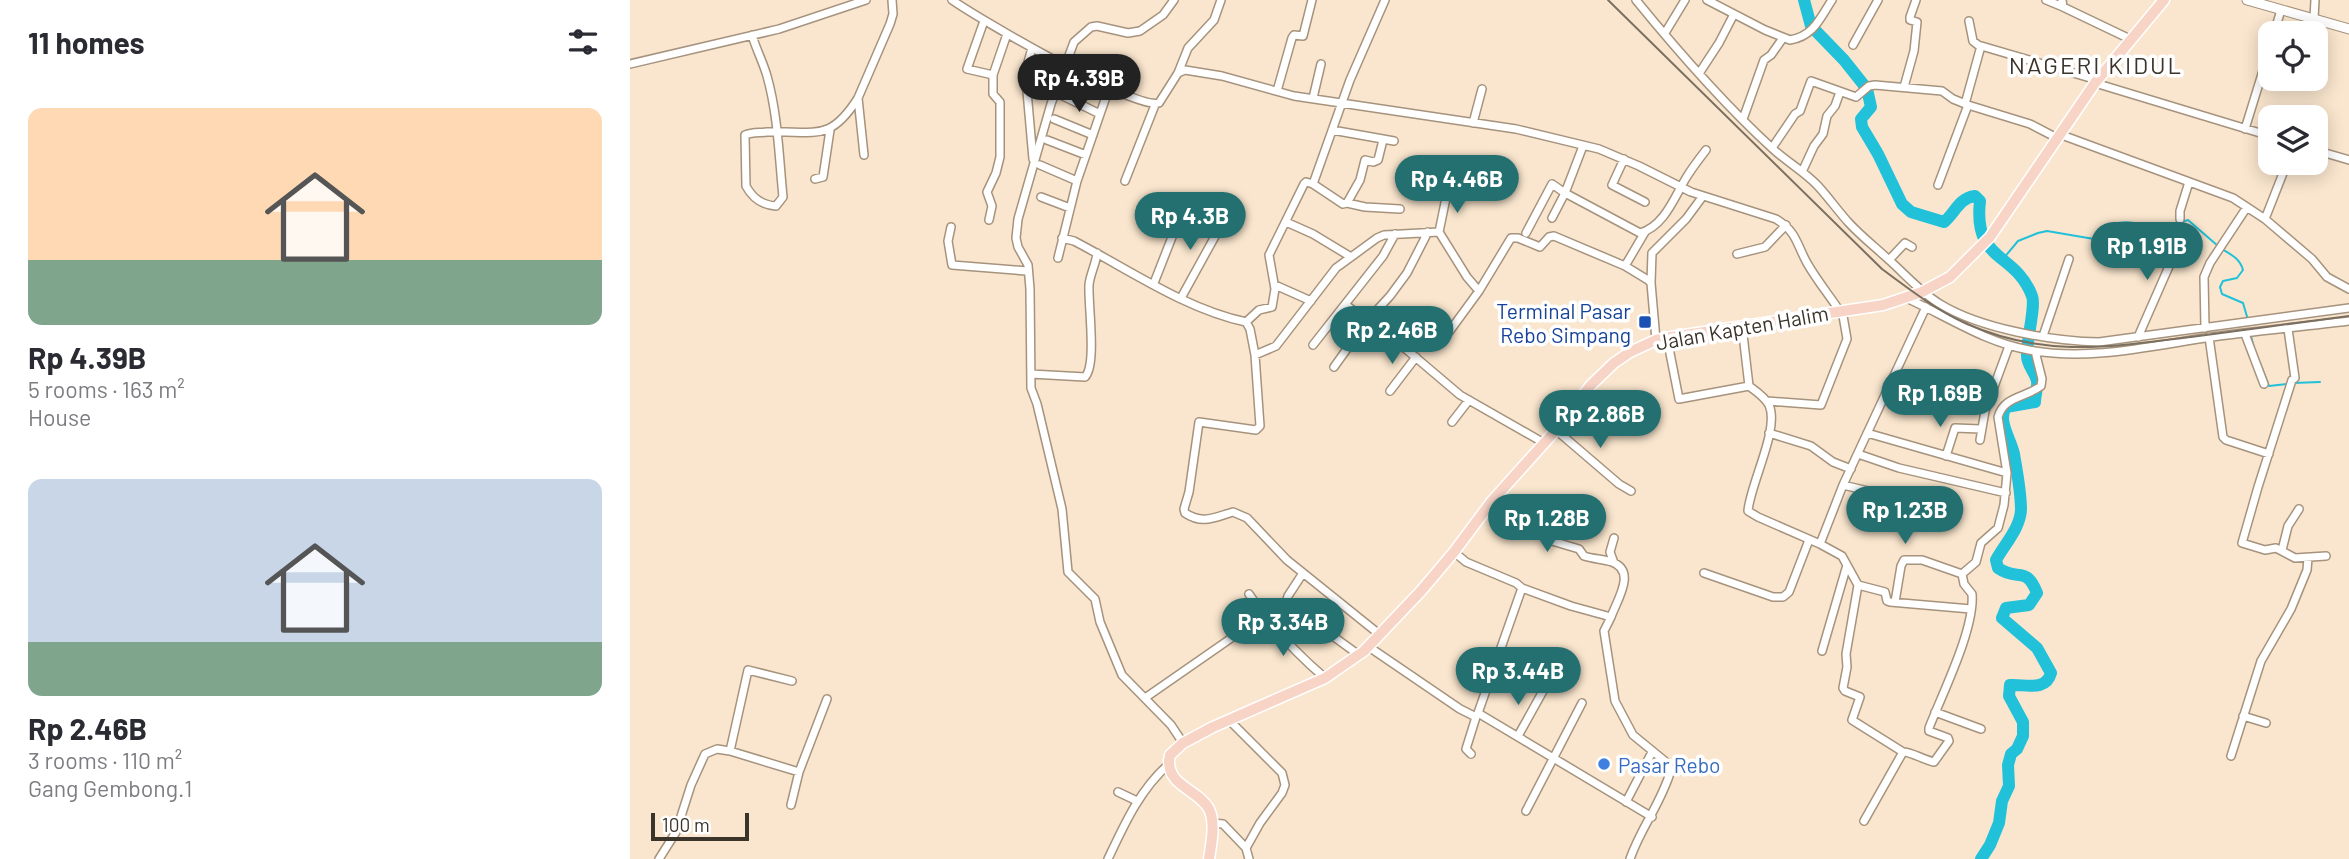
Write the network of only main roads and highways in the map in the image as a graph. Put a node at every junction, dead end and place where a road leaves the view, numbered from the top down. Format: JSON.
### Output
{"nodes":[{"id":1,"x":2164,"y":0,"type":"edge"},
{"id":2,"x":1209,"y":859,"type":"edge"}],
"edges":[{"from":1,"to":2,"type":"main road","name":"Jalan Kapten Halim"}]}
